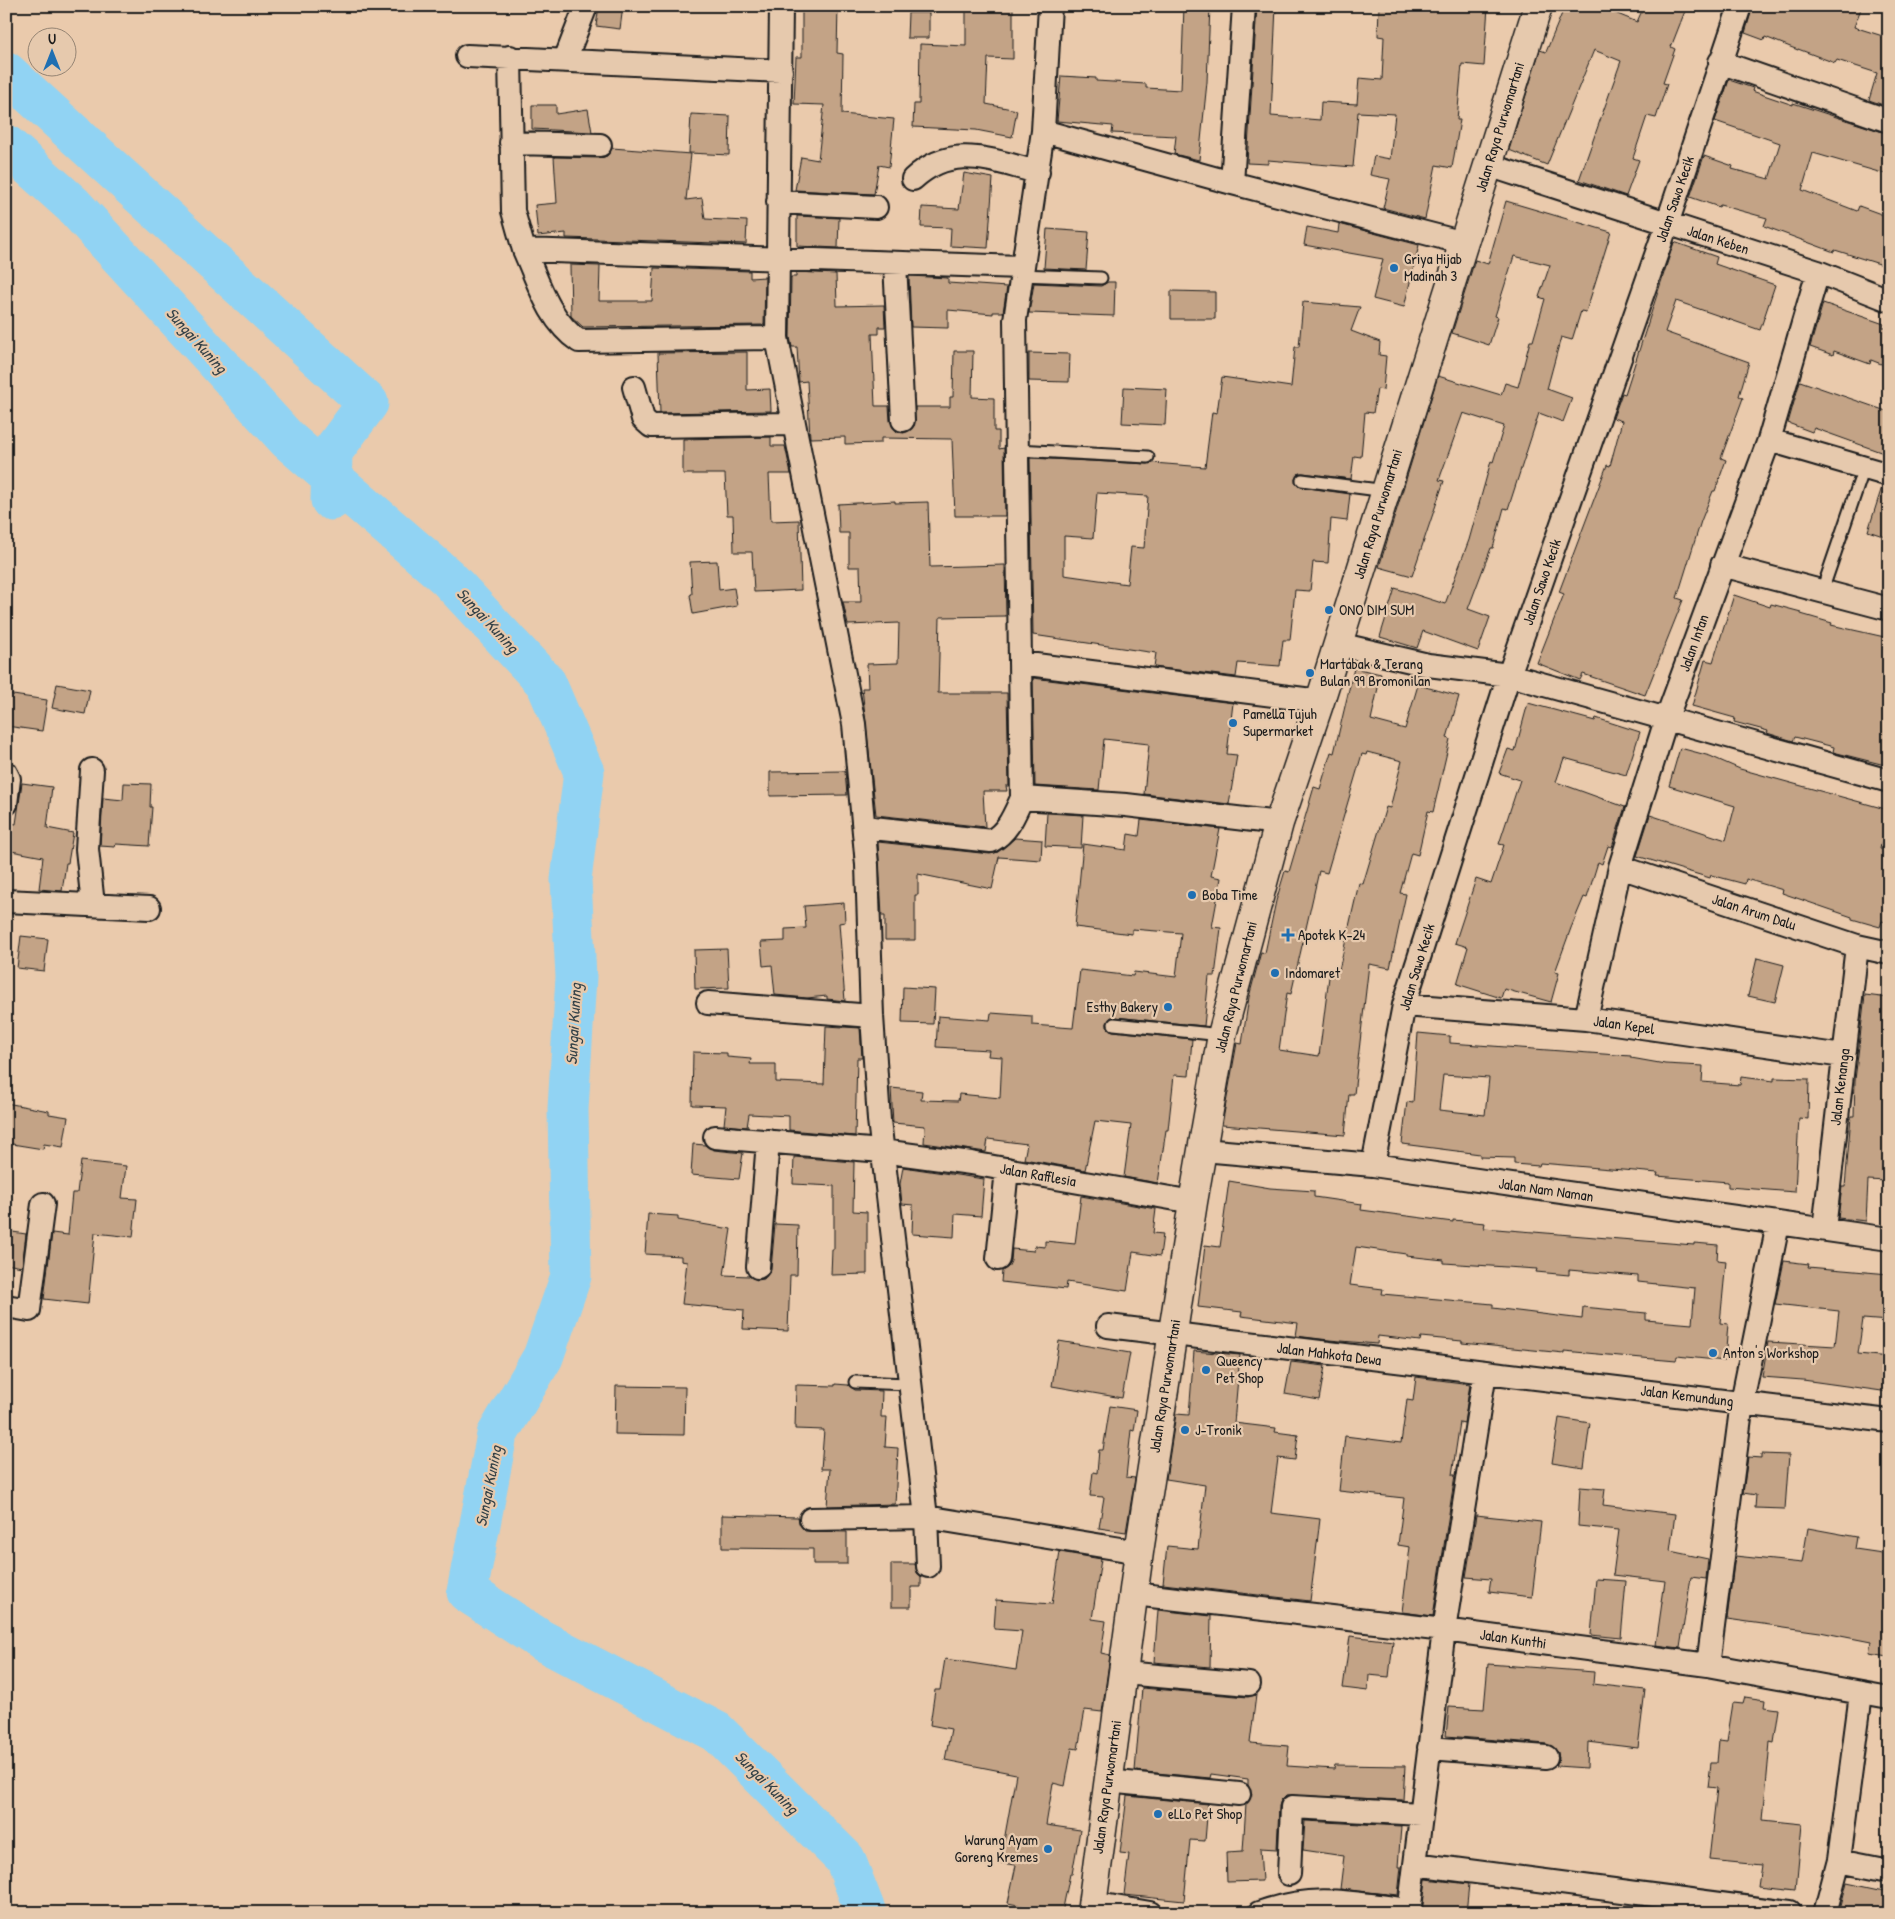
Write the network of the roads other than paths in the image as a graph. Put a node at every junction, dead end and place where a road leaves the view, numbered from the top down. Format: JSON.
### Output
{"nodes":[{"id":1,"x":586,"y":6,"type":"edge"},
{"id":2,"x":780,"y":6,"type":"edge"},
{"id":3,"x":1050,"y":6,"type":"edge"},
{"id":4,"x":1244,"y":6,"type":"edge"},
{"id":5,"x":1538,"y":6,"type":"edge"},
{"id":6,"x":1740,"y":6,"type":"edge"},
{"id":7,"x":467,"y":56,"type":"dead end"},
{"id":8,"x":510,"y":57,"type":"junction"},
{"id":9,"x":565,"y":60,"type":"junction"},
{"id":10,"x":1720,"y":62,"type":"junction"},
{"id":11,"x":781,"y":71,"type":"junction"},
{"id":12,"x":1889,"y":121,"type":"edge"},
{"id":13,"x":1044,"y":131,"type":"junction"},
{"id":14,"x":512,"y":143,"type":"junction"},
{"id":15,"x":600,"y":145,"type":"dead end"},
{"id":16,"x":1488,"y":165,"type":"junction"},
{"id":17,"x":1038,"y":172,"type":"junction"},
{"id":18,"x":913,"y":179,"type":"dead end"},
{"id":19,"x":1232,"y":184,"type":"junction"},
{"id":20,"x":778,"y":202,"type":"junction"},
{"id":21,"x":876,"y":207,"type":"dead end"},
{"id":22,"x":1667,"y":224,"type":"junction"},
{"id":23,"x":1464,"y":243,"type":"junction"},
{"id":24,"x":524,"y":250,"type":"junction"},
{"id":25,"x":778,"y":257,"type":"junction"},
{"id":26,"x":895,"y":264,"type":"junction"},
{"id":27,"x":1021,"y":271,"type":"junction"},
{"id":28,"x":1818,"y":272,"type":"junction"},
{"id":29,"x":1101,"y":278,"type":"dead end"},
{"id":30,"x":1889,"y":300,"type":"edge"},
{"id":31,"x":776,"y":338,"type":"junction"},
{"id":32,"x":634,"y":387,"type":"dead end"},
{"id":33,"x":904,"y":420,"type":"dead end"},
{"id":34,"x":792,"y":424,"type":"junction"},
{"id":35,"x":1769,"y":440,"type":"junction"},
{"id":36,"x":1017,"y":450,"type":"junction"},
{"id":37,"x":1148,"y":457,"type":"dead end"},
{"id":38,"x":1864,"y":468,"type":"junction"},
{"id":39,"x":1889,"y":475,"type":"edge"},
{"id":40,"x":1302,"y":480,"type":"dead end"},
{"id":41,"x":1386,"y":491,"type":"junction"},
{"id":42,"x":1722,"y":565,"type":"junction"},
{"id":43,"x":1822,"y":592,"type":"junction"},
{"id":44,"x":1889,"y":609,"type":"edge"},
{"id":45,"x":1338,"y":644,"type":"junction"},
{"id":46,"x":1020,"y":663,"type":"junction"},
{"id":47,"x":1509,"y":675,"type":"junction"},
{"id":48,"x":1320,"y":702,"type":"junction"},
{"id":49,"x":1666,"y":720,"type":"junction"},
{"id":50,"x":92,"y":770,"type":"dead end"},
{"id":51,"x":6,"y":773,"type":"edge"},
{"id":52,"x":1889,"y":781,"type":"edge"},
{"id":53,"x":1022,"y":798,"type":"junction"},
{"id":54,"x":6,"y":804,"type":"edge"},
{"id":55,"x":1279,"y":823,"type":"junction"},
{"id":56,"x":864,"y":827,"type":"junction"},
{"id":57,"x":1620,"y":867,"type":"junction"},
{"id":58,"x":6,"y":901,"type":"edge"},
{"id":59,"x":93,"y":905,"type":"junction"},
{"id":60,"x":149,"y":908,"type":"dead end"},
{"id":61,"x":1857,"y":946,"type":"junction"},
{"id":62,"x":1889,"y":953,"type":"edge"},
{"id":63,"x":708,"y":1002,"type":"dead end"},
{"id":64,"x":1404,"y":1005,"type":"junction"},
{"id":65,"x":872,"y":1016,"type":"junction"},
{"id":66,"x":1586,"y":1020,"type":"junction"},
{"id":67,"x":1114,"y":1024,"type":"dead end"},
{"id":68,"x":1222,"y":1035,"type":"junction"},
{"id":69,"x":1843,"y":1056,"type":"junction"},
{"id":70,"x":715,"y":1137,"type":"dead end"},
{"id":71,"x":768,"y":1141,"type":"junction"},
{"id":72,"x":1203,"y":1150,"type":"junction"},
{"id":73,"x":882,"y":1151,"type":"junction"},
{"id":74,"x":1373,"y":1165,"type":"junction"},
{"id":75,"x":1007,"y":1169,"type":"junction"},
{"id":76,"x":1193,"y":1202,"type":"junction"},
{"id":77,"x":43,"y":1204,"type":"dead end"},
{"id":78,"x":1778,"y":1224,"type":"junction"},
{"id":79,"x":1824,"y":1229,"type":"junction"},
{"id":80,"x":1889,"y":1239,"type":"edge"},
{"id":81,"x":998,"y":1259,"type":"dead end"},
{"id":82,"x":758,"y":1267,"type":"dead end"},
{"id":83,"x":6,"y":1306,"type":"edge"},
{"id":84,"x":1108,"y":1326,"type":"dead end"},
{"id":85,"x":1173,"y":1335,"type":"junction"},
{"id":86,"x":1484,"y":1372,"type":"junction"},
{"id":87,"x":855,"y":1382,"type":"dead end"},
{"id":88,"x":909,"y":1384,"type":"junction"},
{"id":89,"x":1742,"y":1402,"type":"junction"},
{"id":90,"x":1889,"y":1421,"type":"edge"},
{"id":91,"x":926,"y":1517,"type":"junction"},
{"id":92,"x":811,"y":1519,"type":"dead end"},
{"id":93,"x":1139,"y":1552,"type":"junction"},
{"id":94,"x":928,"y":1566,"type":"dead end"},
{"id":95,"x":1134,"y":1594,"type":"junction"},
{"id":96,"x":1444,"y":1630,"type":"junction"},
{"id":97,"x":1708,"y":1666,"type":"junction"},
{"id":98,"x":1124,"y":1673,"type":"junction"},
{"id":99,"x":1249,"y":1684,"type":"dead end"},
{"id":100,"x":1861,"y":1694,"type":"junction"},
{"id":101,"x":1889,"y":1698,"type":"edge"},
{"id":102,"x":1429,"y":1748,"type":"junction"},
{"id":103,"x":1546,"y":1757,"type":"dead end"},
{"id":104,"x":1107,"y":1781,"type":"junction"},
{"id":105,"x":1239,"y":1794,"type":"dead end"},
{"id":106,"x":1421,"y":1814,"type":"junction"},
{"id":107,"x":1839,"y":1860,"type":"junction"},
{"id":108,"x":1415,"y":1864,"type":"junction"},
{"id":109,"x":1889,"y":1870,"type":"edge"},
{"id":110,"x":1288,"y":1874,"type":"dead end"},
{"id":111,"x":1091,"y":1908,"type":"edge"},
{"id":112,"x":1409,"y":1911,"type":"edge"},
{"id":113,"x":1150,"y":1913,"type":"edge"},
{"id":114,"x":1259,"y":1913,"type":"edge"},
{"id":115,"x":1790,"y":1913,"type":"edge"},
{"id":116,"x":1826,"y":1913,"type":"edge"}],
"edges":[{"from":1,"to":9,"type":"street"},
{"from":2,"to":11,"type":"street"},
{"from":3,"to":13,"type":"street"},
{"from":4,"to":19,"type":"street"},
{"from":5,"to":16,"type":"street","name":"Jalan Raya Purwomartani"},
{"from":6,"to":10,"type":"street","name":"Jalan Sawo Kecik"},
{"from":7,"to":8,"type":"street"},
{"from":8,"to":9,"type":"street"},
{"from":8,"to":14,"type":"street"},
{"from":9,"to":11,"type":"street"},
{"from":10,"to":12,"type":"street"},
{"from":10,"to":22,"type":"street","name":"Jalan Sawo Kecik"},
{"from":11,"to":20,"type":"street"},
{"from":13,"to":17,"type":"street"},
{"from":13,"to":19,"type":"street"},
{"from":14,"to":15,"type":"street"},
{"from":14,"to":24,"type":"street"},
{"from":16,"to":22,"type":"street","name":"Jalan Keben"},
{"from":16,"to":23,"type":"street","name":"Jalan Raya Purwomartani"},
{"from":17,"to":18,"type":"street"},
{"from":17,"to":27,"type":"street"},
{"from":19,"to":23,"type":"street"},
{"from":20,"to":21,"type":"street"},
{"from":20,"to":25,"type":"street"},
{"from":22,"to":28,"type":"street","name":"Jalan Keben"},
{"from":22,"to":47,"type":"street","name":"Jalan Sawo Kecik"},
{"from":23,"to":41,"type":"street","name":"Jalan Raya Purwomartani"},
{"from":24,"to":25,"type":"street"},
{"from":24,"to":31,"type":"street"},
{"from":25,"to":26,"type":"street"},
{"from":25,"to":31,"type":"street"},
{"from":26,"to":27,"type":"street"},
{"from":26,"to":33,"type":"street"},
{"from":27,"to":29,"type":"lane"},
{"from":27,"to":36,"type":"street"},
{"from":28,"to":30,"type":"street","name":"Jalan Keben"},
{"from":28,"to":35,"type":"street","name":"Jalan Intan"},
{"from":31,"to":34,"type":"street"},
{"from":32,"to":34,"type":"street"},
{"from":34,"to":56,"type":"street"},
{"from":35,"to":38,"type":"street"},
{"from":35,"to":42,"type":"street","name":"Jalan Intan"},
{"from":36,"to":37,"type":"lane"},
{"from":36,"to":46,"type":"street"},
{"from":38,"to":39,"type":"street"},
{"from":38,"to":43,"type":"lane"},
{"from":40,"to":41,"type":"lane"},
{"from":41,"to":45,"type":"street","name":"Jalan Raya Purwomartani"},
{"from":42,"to":43,"type":"street"},
{"from":42,"to":49,"type":"street","name":"Jalan Intan"},
{"from":43,"to":44,"type":"street"},
{"from":45,"to":47,"type":"street"},
{"from":45,"to":48,"type":"street","name":"Jalan Raya Purwomartani"},
{"from":46,"to":48,"type":"street"},
{"from":46,"to":53,"type":"street"},
{"from":47,"to":49,"type":"street"},
{"from":47,"to":64,"type":"street","name":"Jalan Sawo Kecik"},
{"from":48,"to":55,"type":"street","name":"Jalan Raya Purwomartani"},
{"from":49,"to":52,"type":"street"},
{"from":49,"to":57,"type":"street","name":"Jalan Intan"},
{"from":50,"to":59,"type":"street"},
{"from":51,"to":54,"type":"street"},
{"from":53,"to":55,"type":"street"},
{"from":53,"to":56,"type":"street"},
{"from":55,"to":68,"type":"street","name":"Jalan Raya Purwomartani"},
{"from":56,"to":65,"type":"street"},
{"from":57,"to":61,"type":"street","name":"Jalan Arum Dalu"},
{"from":57,"to":66,"type":"street","name":"Jalan Intan"},
{"from":58,"to":59,"type":"street"},
{"from":59,"to":60,"type":"street"},
{"from":61,"to":62,"type":"street","name":"Jalan Arum Dalu"},
{"from":61,"to":69,"type":"street","name":"Jalan Kenanga"},
{"from":63,"to":65,"type":"street"},
{"from":64,"to":66,"type":"street","name":"Jalan Kepel"},
{"from":64,"to":74,"type":"street","name":"Jalan Sawo Kecik"},
{"from":65,"to":73,"type":"street"},
{"from":66,"to":69,"type":"street","name":"Jalan Kepel"},
{"from":67,"to":68,"type":"lane"},
{"from":68,"to":72,"type":"street","name":"Jalan Raya Purwomartani"},
{"from":69,"to":79,"type":"street","name":"Jalan Kenanga"},
{"from":70,"to":71,"type":"street","name":"Jalan Rafflesia"},
{"from":71,"to":73,"type":"street","name":"Jalan Rafflesia"},
{"from":71,"to":82,"type":"street"},
{"from":72,"to":74,"type":"street","name":"Jalan Nam Naman"},
{"from":72,"to":76,"type":"street","name":"Jalan Raya Purwomartani"},
{"from":73,"to":75,"type":"street","name":"Jalan Rafflesia"},
{"from":73,"to":88,"type":"street"},
{"from":74,"to":78,"type":"street","name":"Jalan Nam Naman"},
{"from":75,"to":76,"type":"street","name":"Jalan Rafflesia"},
{"from":75,"to":81,"type":"street"},
{"from":76,"to":85,"type":"street","name":"Jalan Raya Purwomartani"},
{"from":77,"to":83,"type":"street"},
{"from":78,"to":79,"type":"street","name":"Jalan Nam Naman"},
{"from":78,"to":89,"type":"street"},
{"from":79,"to":80,"type":"street","name":"Jalan Nam Naman"},
{"from":84,"to":85,"type":"street","name":"Jalan Mahkota Dewa"},
{"from":85,"to":86,"type":"street","name":"Jalan Mahkota Dewa"},
{"from":85,"to":93,"type":"street","name":"Jalan Raya Purwomartani"},
{"from":86,"to":89,"type":"street","name":"Jalan Kemundung"},
{"from":86,"to":96,"type":"street"},
{"from":87,"to":88,"type":"lane"},
{"from":88,"to":91,"type":"street"},
{"from":89,"to":90,"type":"street","name":"Jalan Kemundung"},
{"from":89,"to":97,"type":"street"},
{"from":91,"to":92,"type":"street"},
{"from":91,"to":93,"type":"street"},
{"from":91,"to":94,"type":"street"},
{"from":93,"to":95,"type":"street","name":"Jalan Raya Purwomartani"},
{"from":95,"to":96,"type":"street","name":"Jalan Kunthi"},
{"from":95,"to":98,"type":"street","name":"Jalan Raya Purwomartani"},
{"from":96,"to":97,"type":"street","name":"Jalan Kunthi"},
{"from":96,"to":102,"type":"street"},
{"from":97,"to":100,"type":"street","name":"Jalan Kunthi"},
{"from":98,"to":99,"type":"street"},
{"from":98,"to":104,"type":"street","name":"Jalan Raya Purwomartani"},
{"from":100,"to":101,"type":"street","name":"Jalan Kunthi"},
{"from":100,"to":107,"type":"street"},
{"from":102,"to":103,"type":"street"},
{"from":102,"to":106,"type":"street"},
{"from":104,"to":105,"type":"street"},
{"from":104,"to":111,"type":"street","name":"Jalan Raya Purwomartani"},
{"from":106,"to":108,"type":"street"},
{"from":106,"to":110,"type":"street"},
{"from":107,"to":109,"type":"street"},
{"from":107,"to":116,"type":"street"},
{"from":108,"to":112,"type":"street"},
{"from":108,"to":115,"type":"street"},
{"from":111,"to":113,"type":"street"},
{"from":112,"to":114,"type":"street"}]}
